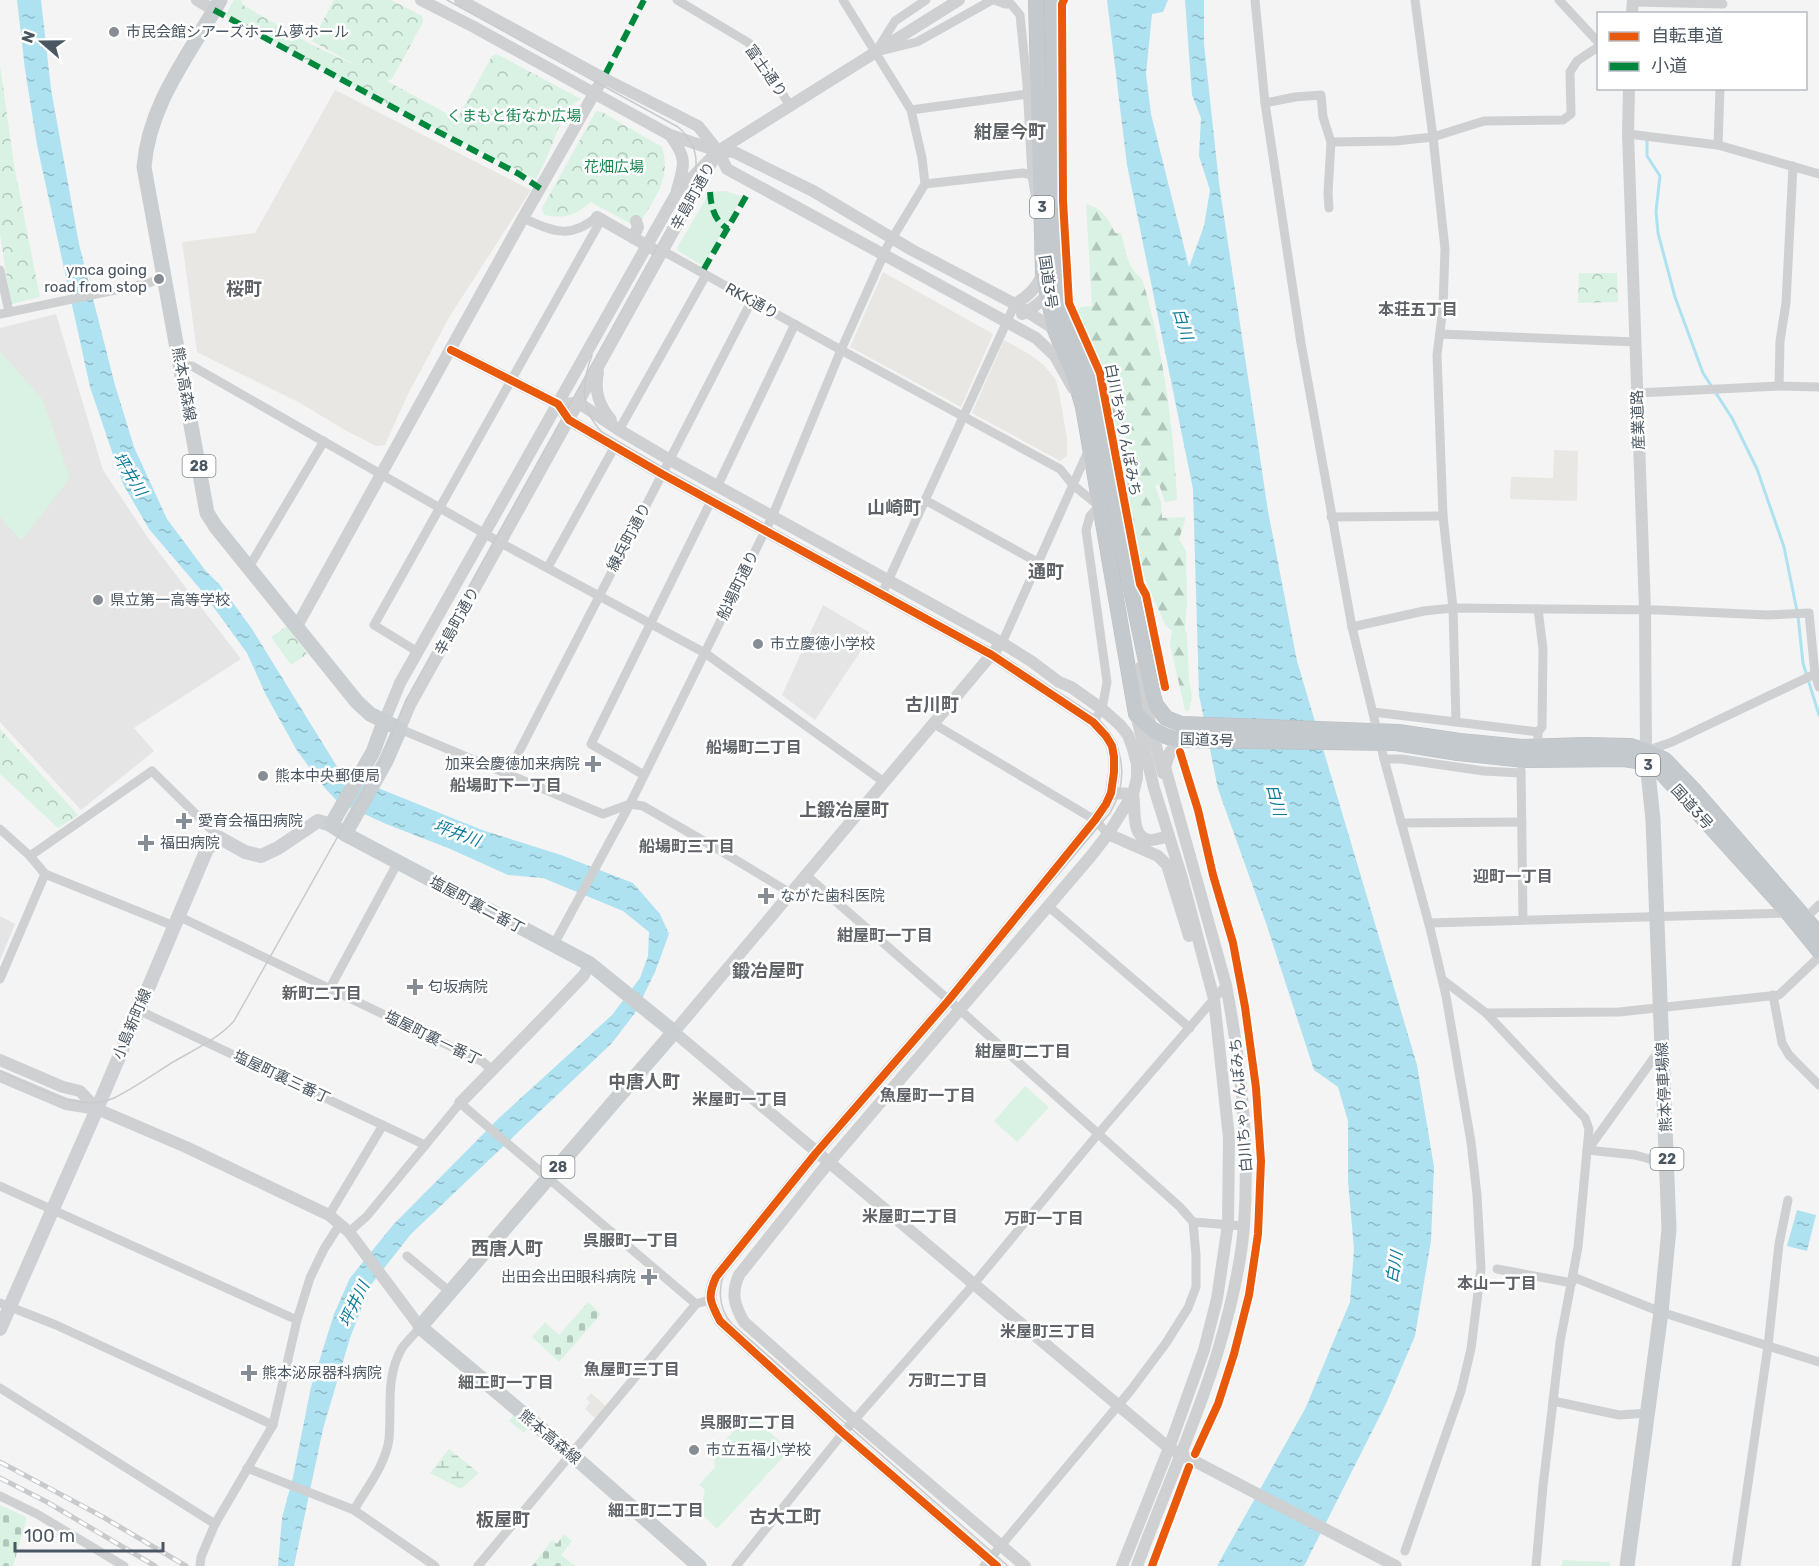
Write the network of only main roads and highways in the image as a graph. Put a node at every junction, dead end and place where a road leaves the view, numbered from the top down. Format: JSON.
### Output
{"nodes":[{"id":1,"x":1036,"y":0,"type":"edge"},
{"id":2,"x":1052,"y":0,"type":"edge"},
{"id":3,"x":217,"y":5,"type":"edge"},
{"id":4,"x":1050,"y":272,"type":"junction"},
{"id":5,"x":384,"y":722,"type":"junction"},
{"id":6,"x":1171,"y":730,"type":"junction"},
{"id":7,"x":1379,"y":737,"type":"junction"},
{"id":8,"x":379,"y":756,"type":"junction"},
{"id":9,"x":1646,"y":758,"type":"junction"},
{"id":10,"x":349,"y":812,"type":"junction"},
{"id":11,"x":331,"y":825,"type":"junction"},
{"id":12,"x":345,"y":834,"type":"junction"},
{"id":13,"x":1819,"y":934,"type":"edge"},
{"id":14,"x":1819,"y":951,"type":"edge"},
{"id":15,"x":5,"y":1305,"type":"edge"},
{"id":16,"x":420,"y":1327,"type":"joint"},
{"id":17,"x":0,"y":1329,"type":"edge"},
{"id":18,"x":699,"y":1566,"type":"edge"},
{"id":19,"x":1627,"y":1566,"type":"edge"}],
"edges":[{"from":1,"to":4,"type":"highway","name":"国道3号","number":"3"},
{"from":2,"to":4,"type":"highway","name":"国道3号","number":"3"},
{"from":3,"to":5,"type":"main road","name":"熊本高森線","number":"28"},
{"from":4,"to":6,"type":"highway","name":"国道3号","number":"3"},
{"from":4,"to":6,"type":"highway","name":"国道3号","number":"3"},
{"from":5,"to":8,"type":"main road"},
{"from":5,"to":8,"type":"main road","name":"熊本高森線","number":"28"},
{"from":6,"to":7,"type":"highway","name":"国道3号","number":"3"},
{"from":7,"to":9,"type":"highway","name":"国道3号","number":"3"},
{"from":7,"to":9,"type":"highway","name":"国道3号","number":"3"},
{"from":8,"to":10,"type":"main road"},
{"from":9,"to":13,"type":"highway","name":"国道3号","number":"3"},
{"from":9,"to":14,"type":"highway","name":"国道3号","number":"3"},
{"from":9,"to":19,"type":"main road","name":"熊本停車場線","number":"22"},
{"from":10,"to":11,"type":"main road"},
{"from":10,"to":12,"type":"main road"},
{"from":11,"to":12,"type":"main road","name":"塩屋町裏二番丁"},
{"from":11,"to":15,"type":"main road","name":"小島新町線"},
{"from":12,"to":16,"type":"main road","name":"塩屋町裏二番丁","number":"28"},
{"from":15,"to":17,"type":"main road","name":"小島新町線"},
{"from":16,"to":18,"type":"main road","name":"熊本高森線"}]}
